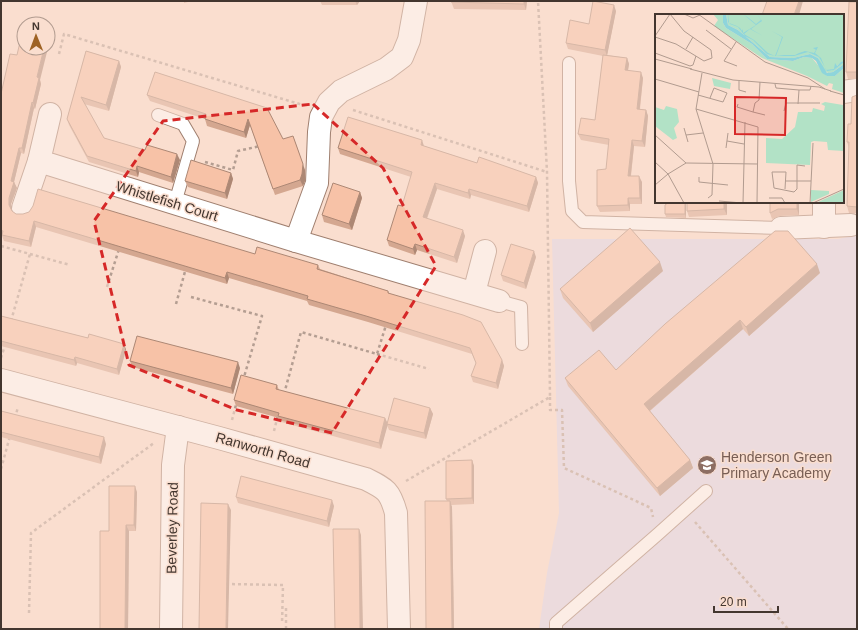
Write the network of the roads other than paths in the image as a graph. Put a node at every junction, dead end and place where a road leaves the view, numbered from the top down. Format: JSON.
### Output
{"nodes":[{"id":1,"x":416,"y":1,"type":"edge"},
{"id":2,"x":569,"y":63,"type":"dead end"},
{"id":3,"x":857,"y":90,"type":"edge"},
{"id":4,"x":844,"y":92,"type":"edge"},
{"id":5,"x":50,"y":114,"type":"dead end"},
{"id":6,"x":158,"y":115,"type":"dead end"},
{"id":7,"x":39,"y":161,"type":"junction"},
{"id":8,"x":175,"y":203,"type":"junction"},
{"id":9,"x":824,"y":203,"type":"edge"},
{"id":10,"x":23,"y":208,"type":"dead end"},
{"id":11,"x":851,"y":225,"type":"dead end"},
{"id":12,"x":824,"y":227,"type":"junction"},
{"id":13,"x":781,"y":228,"type":"joint"},
{"id":14,"x":296,"y":241,"type":"junction"},
{"id":15,"x":485,"y":251,"type":"dead end"},
{"id":16,"x":474,"y":293,"type":"junction"},
{"id":17,"x":499,"y":301,"type":"joint"},
{"id":18,"x":522,"y":344,"type":"dead end"},
{"id":19,"x":1,"y":380,"type":"edge"},
{"id":20,"x":178,"y":427,"type":"junction"},
{"id":21,"x":706,"y":491,"type":"dead end"},
{"id":22,"x":171,"y":629,"type":"edge"},
{"id":23,"x":399,"y":629,"type":"edge"},
{"id":24,"x":556,"y":629,"type":"edge"}],
"edges":[{"from":1,"to":14,"type":"street"},
{"from":2,"to":13,"type":"lane"},
{"from":3,"to":4,"type":"street"},
{"from":5,"to":7,"type":"street"},
{"from":6,"to":8,"type":"lane"},
{"from":7,"to":8,"type":"street","name":"Whistlefish Court"},
{"from":7,"to":10,"type":"street"},
{"from":8,"to":14,"type":"street","name":"Whistlefish Court"},
{"from":9,"to":12,"type":"street"},
{"from":11,"to":12,"type":"street"},
{"from":12,"to":13,"type":"street"},
{"from":14,"to":16,"type":"street","name":"Whistlefish Court"},
{"from":15,"to":16,"type":"street"},
{"from":16,"to":17,"type":"street","name":"Whistlefish Court"},
{"from":17,"to":18,"type":"lane"},
{"from":19,"to":20,"type":"street","name":"Ranworth Road"},
{"from":20,"to":22,"type":"street","name":"Beverley Road"},
{"from":20,"to":23,"type":"street","name":"Ranworth Road"},
{"from":21,"to":24,"type":"lane"}]}
